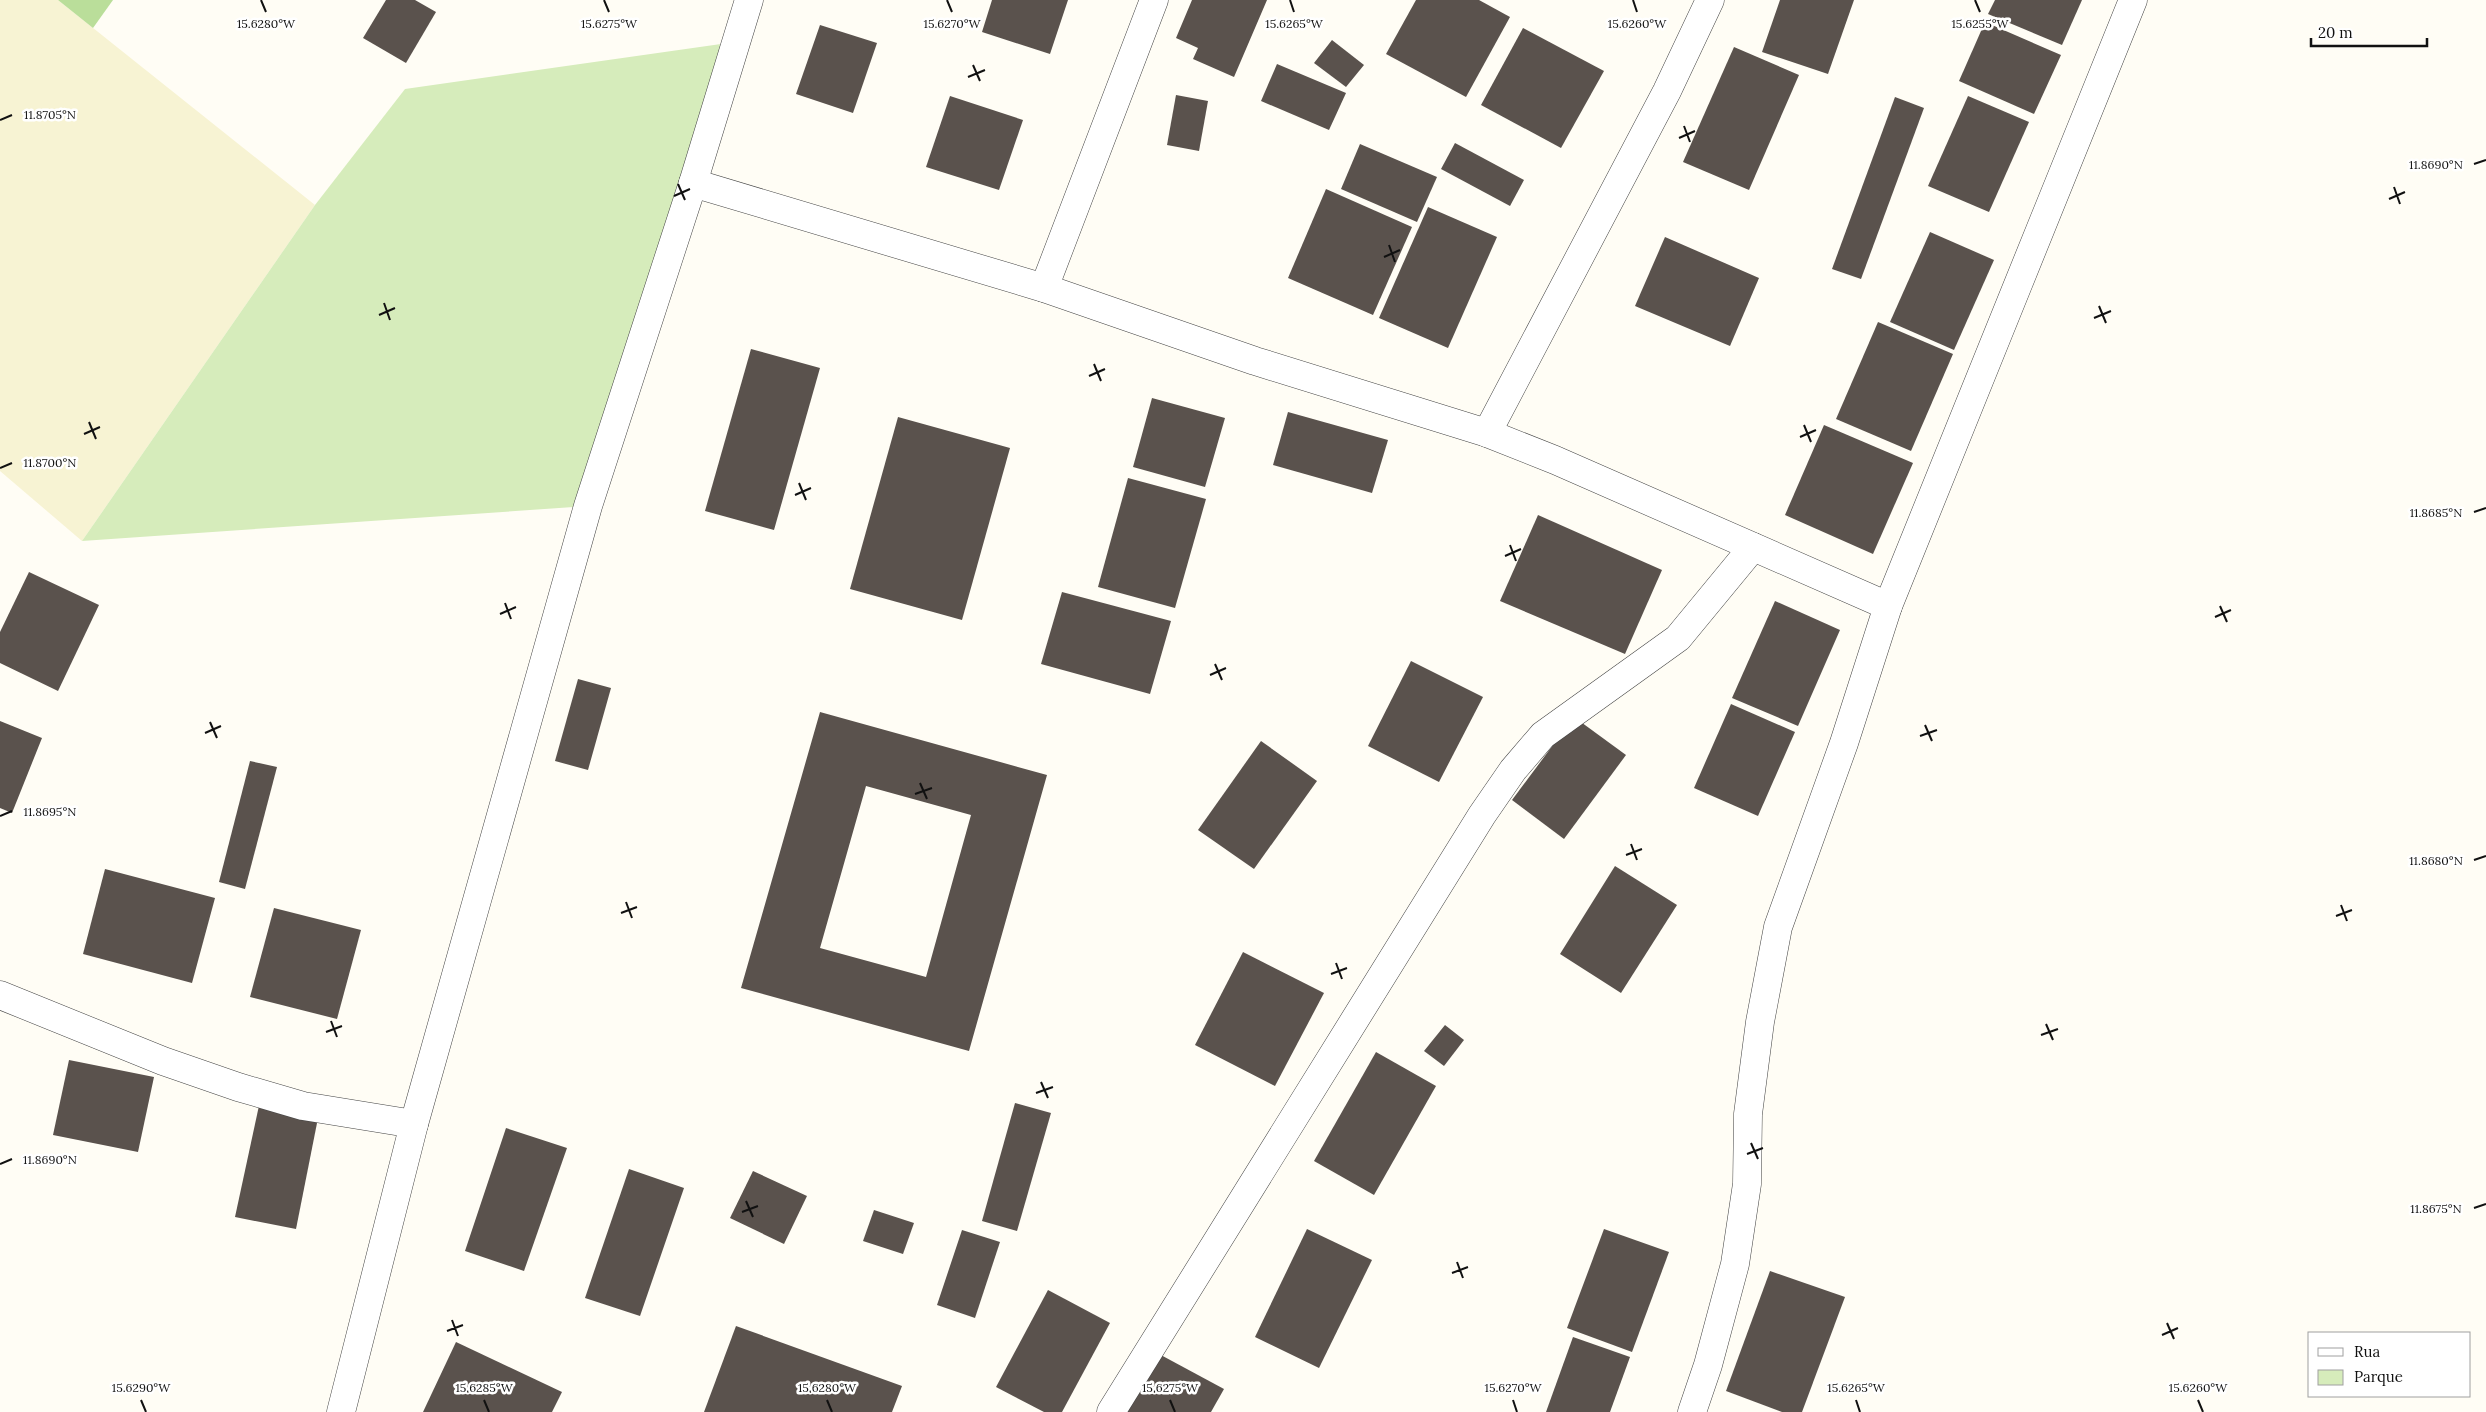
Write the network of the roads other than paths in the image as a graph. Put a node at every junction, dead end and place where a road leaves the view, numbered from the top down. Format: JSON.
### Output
{"nodes":[{"id":1,"x":749,"y":0,"type":"edge"},
{"id":2,"x":1154,"y":0,"type":"edge"},
{"id":3,"x":1710,"y":0,"type":"edge"},
{"id":4,"x":2133,"y":0,"type":"edge"},
{"id":5,"x":693,"y":183,"type":"junction"},
{"id":6,"x":1044,"y":288,"type":"junction"},
{"id":7,"x":1487,"y":433,"type":"junction"},
{"id":8,"x":1753,"y":547,"type":"junction"},
{"id":9,"x":1888,"y":606,"type":"junction"},
{"id":10,"x":0,"y":995,"type":"edge"},
{"id":11,"x":414,"y":1124,"type":"junction"},
{"id":12,"x":341,"y":1412,"type":"edge"},
{"id":13,"x":1111,"y":1412,"type":"edge"},
{"id":14,"x":1692,"y":1412,"type":"edge"}],
"edges":[{"from":1,"to":5,"type":"street"},
{"from":2,"to":6,"type":"street"},
{"from":3,"to":7,"type":"street"},
{"from":4,"to":9,"type":"street"},
{"from":5,"to":6,"type":"street"},
{"from":5,"to":11,"type":"street"},
{"from":6,"to":7,"type":"street"},
{"from":7,"to":8,"type":"street"},
{"from":8,"to":9,"type":"street"},
{"from":8,"to":13,"type":"street"},
{"from":9,"to":14,"type":"street"},
{"from":10,"to":11,"type":"street"},
{"from":11,"to":12,"type":"street"}]}
